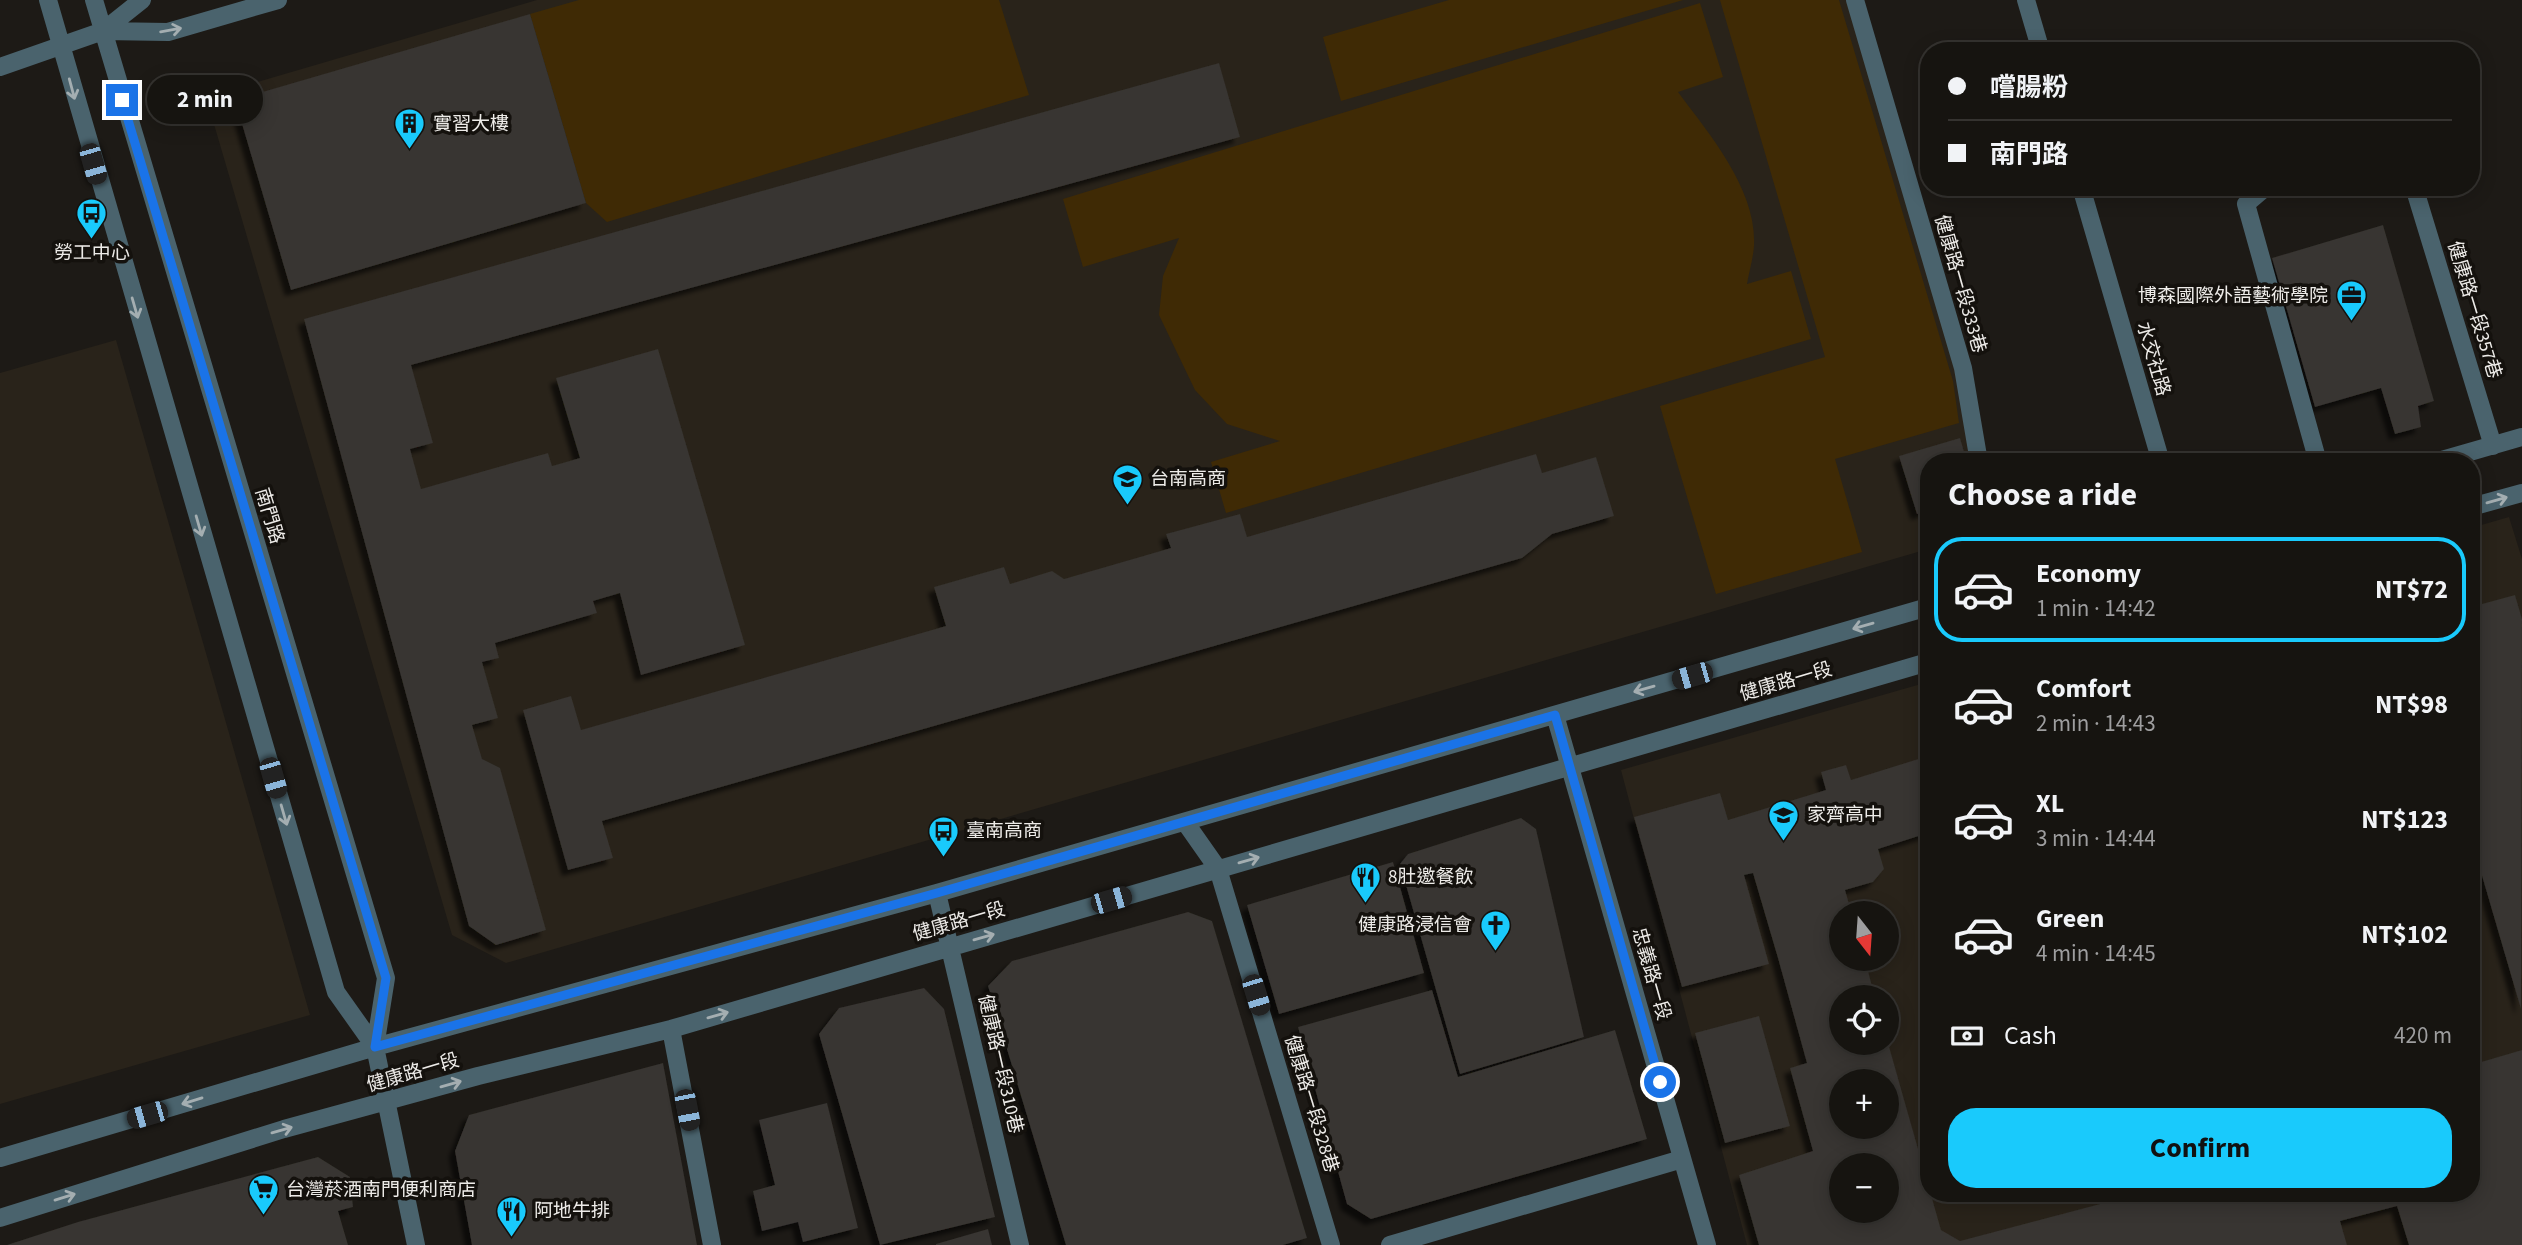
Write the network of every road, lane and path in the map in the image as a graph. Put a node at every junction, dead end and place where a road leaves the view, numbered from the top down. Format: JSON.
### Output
{"nodes":[{"id":1,"x":48,"y":0,"type":"edge"},
{"id":2,"x":93,"y":0,"type":"edge"},
{"id":3,"x":142,"y":0,"type":"edge"},
{"id":4,"x":278,"y":0,"type":"edge"},
{"id":5,"x":1855,"y":0,"type":"edge"},
{"id":6,"x":2026,"y":0,"type":"edge"},
{"id":7,"x":103,"y":31,"type":"junction"},
{"id":8,"x":2038,"y":42,"type":"edge"},
{"id":9,"x":61,"y":47,"type":"junction"},
{"id":10,"x":0,"y":66,"type":"edge"},
{"id":11,"x":2084,"y":196,"type":"edge"},
{"id":12,"x":2255,"y":196,"type":"edge"},
{"id":13,"x":2417,"y":196,"type":"edge"},
{"id":14,"x":2521,"y":440,"type":"edge"},
{"id":15,"x":2493,"y":446,"type":"junction"},
{"id":16,"x":1977,"y":453,"type":"edge"},
{"id":17,"x":2158,"y":453,"type":"edge"},
{"id":18,"x":2315,"y":453,"type":"edge"},
{"id":19,"x":2468,"y":453,"type":"edge"},
{"id":20,"x":2522,"y":493,"type":"edge"},
{"id":21,"x":2480,"y":505,"type":"edge"},
{"id":22,"x":1920,"y":609,"type":"edge"},
{"id":23,"x":1920,"y":664,"type":"edge"},
{"id":24,"x":1555,"y":715,"type":"junction"},
{"id":25,"x":1570,"y":766,"type":"junction"},
{"id":26,"x":1185,"y":822,"type":"junction"},
{"id":27,"x":1218,"y":869,"type":"junction"},
{"id":28,"x":937,"y":893,"type":"junction"},
{"id":29,"x":951,"y":947,"type":"junction"},
{"id":30,"x":671,"y":1029,"type":"junction"},
{"id":31,"x":375,"y":1047,"type":"junction"},
{"id":32,"x":385,"y":1103,"type":"junction"},
{"id":33,"x":0,"y":1158,"type":"edge"},
{"id":34,"x":1682,"y":1158,"type":"junction"},
{"id":35,"x":0,"y":1217,"type":"edge"},
{"id":36,"x":416,"y":1245,"type":"edge"},
{"id":37,"x":712,"y":1245,"type":"edge"},
{"id":38,"x":1020,"y":1245,"type":"edge"},
{"id":39,"x":1331,"y":1245,"type":"edge"},
{"id":40,"x":1390,"y":1245,"type":"edge"},
{"id":41,"x":1707,"y":1245,"type":"edge"}],
"edges":[{"from":1,"to":9,"type":"street","name":"南門路"},
{"from":2,"to":7,"type":"street","name":"南門路"},
{"from":3,"to":7,"type":"street"},
{"from":7,"to":4,"type":"street","one_way":true},
{"from":5,"to":16,"type":"street","name":"健康路一段333巷"},
{"from":6,"to":8,"type":"street"},
{"from":7,"to":9,"type":"street"},
{"from":7,"to":31,"type":"street","name":"南門路"},
{"from":9,"to":10,"type":"street"},
{"from":9,"to":31,"type":"street","name":"南門路","one_way":true},
{"from":11,"to":17,"type":"street","name":"水交社路"},
{"from":12,"to":18,"type":"street"},
{"from":13,"to":15,"type":"street","name":"健康路一段357巷"},
{"from":14,"to":15,"type":"street"},
{"from":15,"to":19,"type":"street"},
{"from":21,"to":20,"type":"street","one_way":true},
{"from":22,"to":24,"type":"street","name":"健康路一段","one_way":true},
{"from":23,"to":25,"type":"street","name":"健康路一段"},
{"from":24,"to":25,"type":"street","name":"忠義路一段"},
{"from":24,"to":26,"type":"street","name":"健康路一段"},
{"from":27,"to":25,"type":"street","name":"健康路一段","one_way":true},
{"from":25,"to":34,"type":"street","name":"忠義路一段"},
{"from":26,"to":27,"type":"street","name":"健康路一段328巷"},
{"from":26,"to":28,"type":"street","name":"健康路一段"},
{"from":29,"to":27,"type":"street","name":"健康路一段","one_way":true},
{"from":27,"to":39,"type":"street","name":"健康路一段328巷"},
{"from":28,"to":29,"type":"street","name":"健康路一段310巷"},
{"from":28,"to":31,"type":"street","name":"健康路一段"},
{"from":30,"to":29,"type":"street","name":"健康路一段","one_way":true},
{"from":29,"to":38,"type":"street","name":"健康路一段310巷"},
{"from":32,"to":30,"type":"street","name":"健康路一段","one_way":true},
{"from":30,"to":37,"type":"street"},
{"from":31,"to":32,"type":"street","name":"南門路"},
{"from":31,"to":33,"type":"street","name":"健康路一段","one_way":true},
{"from":35,"to":32,"type":"street","name":"健康路一段","one_way":true},
{"from":32,"to":36,"type":"street","name":"南門路"},
{"from":34,"to":40,"type":"street"},
{"from":34,"to":41,"type":"street","name":"忠義路一段"}]}
